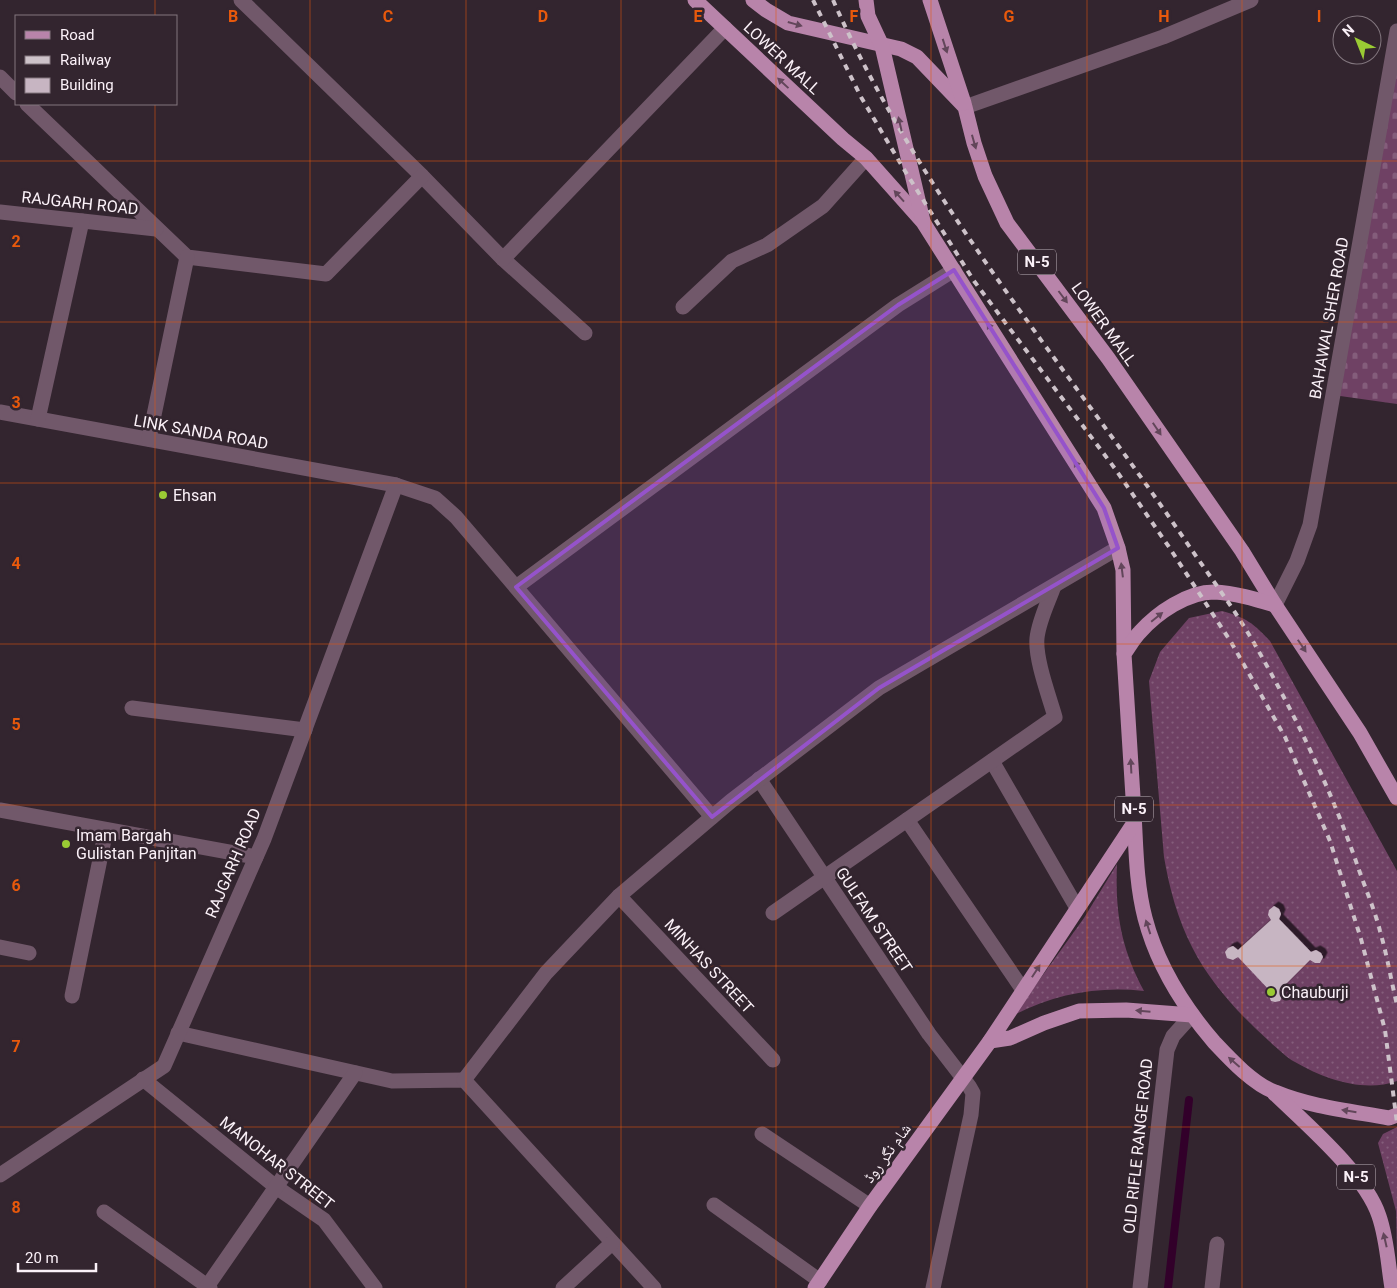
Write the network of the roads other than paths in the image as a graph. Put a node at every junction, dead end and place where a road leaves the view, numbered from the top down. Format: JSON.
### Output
{"nodes":[{"id":1,"x":241,"y":0,"type":"edge"},
{"id":2,"x":695,"y":0,"type":"edge"},
{"id":3,"x":753,"y":0,"type":"edge"},
{"id":4,"x":866,"y":0,"type":"edge"},
{"id":5,"x":930,"y":0,"type":"edge"},
{"id":6,"x":1251,"y":0,"type":"edge"},
{"id":7,"x":725,"y":28,"type":"junction"},
{"id":8,"x":1397,"y":31,"type":"edge"},
{"id":9,"x":882,"y":46,"type":"junction"},
{"id":10,"x":0,"y":77,"type":"edge"},
{"id":11,"x":15,"y":92,"type":"edge"},
{"id":12,"x":29,"y":105,"type":"edge"},
{"id":13,"x":965,"y":107,"type":"junction"},
{"id":14,"x":866,"y":158,"type":"junction"},
{"id":15,"x":422,"y":176,"type":"junction"},
{"id":16,"x":0,"y":212,"type":"edge"},
{"id":17,"x":82,"y":221,"type":"junction"},
{"id":18,"x":923,"y":222,"type":"junction"},
{"id":19,"x":156,"y":228,"type":"junction"},
{"id":20,"x":187,"y":257,"type":"junction"},
{"id":21,"x":503,"y":259,"type":"junction"},
{"id":22,"x":954,"y":270,"type":"junction"},
{"id":23,"x":683,"y":307,"type":"dead end"},
{"id":24,"x":586,"y":332,"type":"dead end"},
{"id":25,"x":0,"y":412,"type":"edge"},
{"id":26,"x":38,"y":419,"type":"junction"},
{"id":27,"x":149,"y":440,"type":"junction"},
{"id":28,"x":396,"y":485,"type":"junction"},
{"id":29,"x":1118,"y":548,"type":"junction"},
{"id":30,"x":1054,"y":586,"type":"junction"},
{"id":31,"x":516,"y":587,"type":"junction"},
{"id":32,"x":1275,"y":605,"type":"junction"},
{"id":33,"x":1124,"y":654,"type":"junction"},
{"id":34,"x":132,"y":708,"type":"dead end"},
{"id":35,"x":305,"y":730,"type":"junction"},
{"id":36,"x":992,"y":761,"type":"junction"},
{"id":37,"x":759,"y":779,"type":"junction"},
{"id":38,"x":1397,"y":798,"type":"edge"},
{"id":39,"x":0,"y":810,"type":"edge"},
{"id":40,"x":712,"y":817,"type":"junction"},
{"id":41,"x":907,"y":820,"type":"junction"},
{"id":42,"x":1134,"y":823,"type":"junction"},
{"id":43,"x":106,"y":830,"type":"junction"},
{"id":44,"x":256,"y":857,"type":"junction"},
{"id":45,"x":825,"y":877,"type":"junction"},
{"id":46,"x":619,"y":896,"type":"junction"},
{"id":47,"x":1077,"y":908,"type":"junction"},
{"id":48,"x":773,"y":913,"type":"dead end"},
{"id":49,"x":0,"y":947,"type":"edge"},
{"id":50,"x":28,"y":953,"type":"dead end"},
{"id":51,"x":1023,"y":990,"type":"junction"},
{"id":52,"x":72,"y":996,"type":"dead end"},
{"id":53,"x":1192,"y":1015,"type":"junction"},
{"id":54,"x":178,"y":1033,"type":"junction"},
{"id":55,"x":990,"y":1041,"type":"junction"},
{"id":56,"x":773,"y":1060,"type":"dead end"},
{"id":57,"x":355,"y":1073,"type":"junction"},
{"id":58,"x":963,"y":1078,"type":"junction"},
{"id":59,"x":143,"y":1079,"type":"junction"},
{"id":60,"x":464,"y":1080,"type":"junction"},
{"id":61,"x":1273,"y":1092,"type":"junction"},
{"id":62,"x":1397,"y":1114,"type":"edge"},
{"id":63,"x":762,"y":1134,"type":"dead end"},
{"id":64,"x":0,"y":1175,"type":"edge"},
{"id":65,"x":276,"y":1187,"type":"junction"},
{"id":66,"x":714,"y":1206,"type":"dead end"},
{"id":67,"x":870,"y":1206,"type":"junction"},
{"id":68,"x":104,"y":1212,"type":"dead end"},
{"id":69,"x":612,"y":1243,"type":"junction"},
{"id":70,"x":1216,"y":1244,"type":"dead end"},
{"id":71,"x":817,"y":1284,"type":"edge"},
{"id":72,"x":208,"y":1288,"type":"edge"},
{"id":73,"x":375,"y":1288,"type":"edge"},
{"id":74,"x":563,"y":1288,"type":"edge"},
{"id":75,"x":654,"y":1288,"type":"edge"},
{"id":76,"x":934,"y":1288,"type":"edge"},
{"id":77,"x":1140,"y":1288,"type":"edge"},
{"id":78,"x":1212,"y":1288,"type":"edge"},
{"id":79,"x":1392,"y":1288,"type":"edge"}],
"edges":[{"from":1,"to":15,"type":"street"},
{"from":2,"to":7,"type":"main road","name":"LOWER MALL","number":"N-5"},
{"from":3,"to":9,"type":"main road","name":"LOWER MALL","number":"N-5","one_way":true},
{"from":4,"to":9,"type":"main road"},
{"from":5,"to":13,"type":"main road","one_way":true},
{"from":6,"to":13,"type":"street"},
{"from":14,"to":7,"type":"main road","name":"LOWER MALL","number":"N-5","one_way":true},
{"from":7,"to":21,"type":"street"},
{"from":8,"to":32,"type":"street","name":"BAHAWAL SHER ROAD"},
{"from":9,"to":13,"type":"main road","name":"LOWER MALL","number":"N-5"},
{"from":18,"to":9,"type":"main road","one_way":true},
{"from":10,"to":11,"type":"street"},
{"from":12,"to":19,"type":"street"},
{"from":13,"to":32,"type":"main road","name":"LOWER MALL","number":"N-5","one_way":true},
{"from":18,"to":14,"type":"main road","name":"LOWER MALL","number":"N-5","one_way":true},
{"from":14,"to":23,"type":"street"},
{"from":15,"to":20,"type":"street"},
{"from":15,"to":21,"type":"street"},
{"from":16,"to":17,"type":"street","name":"RAJGARH ROAD"},
{"from":17,"to":19,"type":"street","name":"RAJGARH ROAD"},
{"from":17,"to":26,"type":"street"},
{"from":18,"to":22,"type":"main road","name":"LOWER MALL","number":"N-5"},
{"from":19,"to":20,"type":"street"},
{"from":20,"to":27,"type":"street"},
{"from":21,"to":24,"type":"street"},
{"from":29,"to":22,"type":"main road","name":"LOWER MALL","number":"N-5","one_way":true},
{"from":22,"to":31,"type":"street"},
{"from":25,"to":26,"type":"street","name":"LINK SANDA ROAD"},
{"from":26,"to":27,"type":"street","name":"LINK SANDA ROAD"},
{"from":27,"to":28,"type":"street","name":"LINK SANDA ROAD"},
{"from":28,"to":31,"type":"street","name":"LINK SANDA ROAD"},
{"from":28,"to":35,"type":"street","name":"RAJGARH ROAD"},
{"from":29,"to":30,"type":"street"},
{"from":33,"to":29,"type":"main road","number":"N-5","one_way":true},
{"from":30,"to":36,"type":"street"},
{"from":30,"to":37,"type":"street"},
{"from":31,"to":40,"type":"street","name":"LINK SANDA ROAD"},
{"from":33,"to":32,"type":"main road","one_way":true},
{"from":32,"to":38,"type":"main road","number":"N-5","one_way":true},
{"from":42,"to":33,"type":"main road","number":"N-5","one_way":true},
{"from":34,"to":35,"type":"street"},
{"from":35,"to":44,"type":"street","name":"RAJGARH ROAD"},
{"from":36,"to":41,"type":"street"},
{"from":36,"to":47,"type":"street"},
{"from":37,"to":40,"type":"street"},
{"from":37,"to":45,"type":"street","name":"GULFAM STREET"},
{"from":39,"to":43,"type":"street"},
{"from":40,"to":46,"type":"street"},
{"from":41,"to":45,"type":"street"},
{"from":41,"to":51,"type":"street"},
{"from":42,"to":47,"type":"main road","name":"شام نگر روڈ"},
{"from":53,"to":42,"type":"main road","number":"N-5","one_way":true},
{"from":43,"to":44,"type":"street"},
{"from":43,"to":52,"type":"street"},
{"from":44,"to":54,"type":"street","name":"RAJGARH ROAD"},
{"from":45,"to":48,"type":"street"},
{"from":45,"to":58,"type":"street","name":"GULFAM STREET"},
{"from":46,"to":56,"type":"street","name":"MINHAS STREET"},
{"from":46,"to":60,"type":"street"},
{"from":51,"to":47,"type":"main road","name":"شام نگر روڈ","one_way":true},
{"from":49,"to":50,"type":"street"},
{"from":51,"to":55,"type":"main road","name":"شام نگر روڈ"},
{"from":53,"to":55,"type":"main road","one_way":true},
{"from":61,"to":53,"type":"main road","number":"N-5","one_way":true},
{"from":53,"to":77,"type":"street","name":"OLD RIFLE RANGE ROAD"},
{"from":54,"to":57,"type":"street"},
{"from":54,"to":59,"type":"street","name":"RAJGARH ROAD"},
{"from":55,"to":58,"type":"main road","name":"شام نگر روڈ"},
{"from":57,"to":60,"type":"street"},
{"from":57,"to":65,"type":"street"},
{"from":58,"to":67,"type":"main road","name":"شام نگر روڈ"},
{"from":58,"to":76,"type":"street","name":"GULFAM STREET"},
{"from":59,"to":64,"type":"street","name":"RAJGARH ROAD"},
{"from":59,"to":65,"type":"street","name":"MANOHAR STREET"},
{"from":60,"to":69,"type":"street"},
{"from":62,"to":61,"type":"main road","number":"N-5","one_way":true},
{"from":79,"to":61,"type":"main road","number":"N-5","one_way":true},
{"from":63,"to":67,"type":"street"},
{"from":65,"to":72,"type":"street"},
{"from":65,"to":73,"type":"street","name":"MANOHAR STREET"},
{"from":66,"to":71,"type":"street"},
{"from":67,"to":71,"type":"main road","name":"شام نگر روڈ"},
{"from":68,"to":72,"type":"street"},
{"from":69,"to":74,"type":"street"},
{"from":69,"to":75,"type":"street"},
{"from":70,"to":78,"type":"street"}]}
